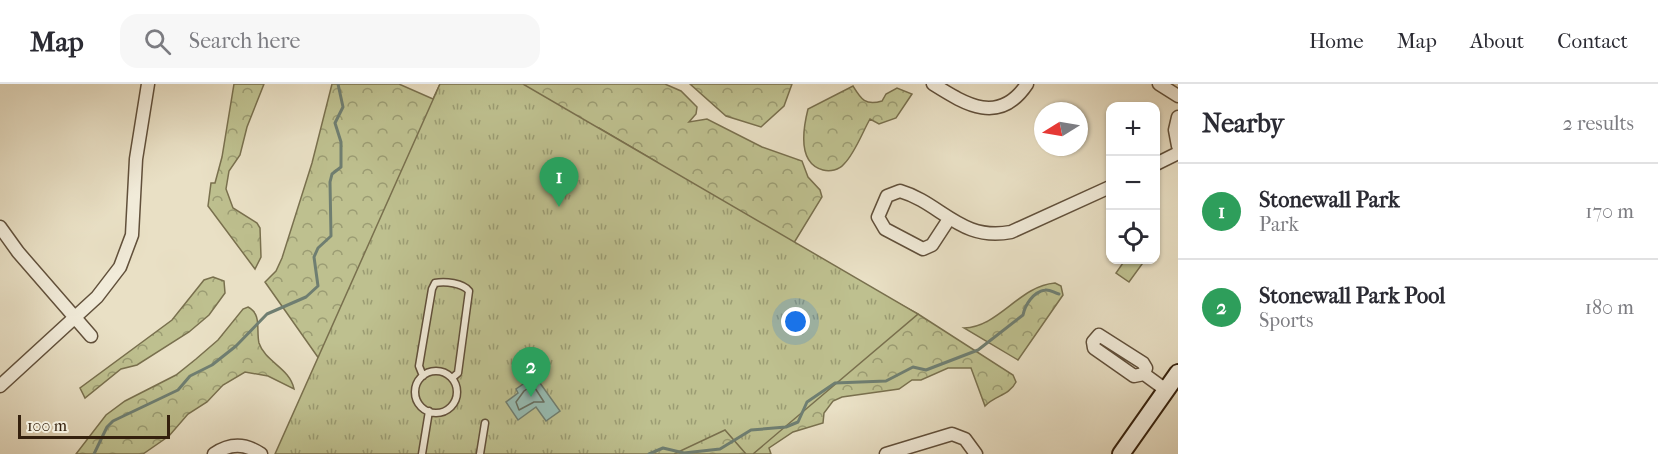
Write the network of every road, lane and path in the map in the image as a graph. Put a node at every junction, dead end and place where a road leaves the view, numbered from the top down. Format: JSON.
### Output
{"nodes":[{"id":1,"x":148,"y":84,"type":"edge"},
{"id":2,"x":933,"y":84,"type":"edge"},
{"id":3,"x":1027,"y":84,"type":"edge"},
{"id":4,"x":1159,"y":84,"type":"edge"},
{"id":5,"x":1178,"y":96,"type":"edge"},
{"id":6,"x":1178,"y":117,"type":"edge"},
{"id":7,"x":1178,"y":146,"type":"edge"},
{"id":8,"x":1178,"y":153,"type":"edge"},
{"id":9,"x":1160,"y":162,"type":"edge"},
{"id":10,"x":1106,"y":189,"type":"edge"},
{"id":11,"x":949,"y":219,"type":"junction"},
{"id":12,"x":0,"y":227,"type":"edge"},
{"id":13,"x":74,"y":319,"type":"junction"},
{"id":14,"x":91,"y":336,"type":"dead end"},
{"id":15,"x":1144,"y":374,"type":"dead end"},
{"id":16,"x":423,"y":376,"type":"junction"},
{"id":17,"x":452,"y":378,"type":"junction"},
{"id":18,"x":1174,"y":381,"type":"edge"},
{"id":19,"x":0,"y":386,"type":"edge"},
{"id":20,"x":429,"y":411,"type":"junction"},
{"id":21,"x":485,"y":423,"type":"dead end"},
{"id":22,"x":214,"y":454,"type":"edge"},
{"id":23,"x":261,"y":454,"type":"edge"},
{"id":24,"x":422,"y":454,"type":"edge"},
{"id":25,"x":480,"y":454,"type":"edge"},
{"id":26,"x":886,"y":454,"type":"edge"},
{"id":27,"x":976,"y":454,"type":"edge"},
{"id":28,"x":1121,"y":454,"type":"edge"}],
"edges":[{"from":1,"to":13,"type":"street"},
{"from":2,"to":3,"type":"street"},
{"from":4,"to":5,"type":"street"},
{"from":6,"to":7,"type":"street"},
{"from":8,"to":9,"type":"street"},
{"from":10,"to":11,"type":"street"},
{"from":11,"to":11,"type":"street"},
{"from":12,"to":13,"type":"street"},
{"from":13,"to":14,"type":"street"},
{"from":13,"to":19,"type":"street"},
{"from":15,"to":18,"type":"street"},
{"from":16,"to":17,"type":"lane"},
{"from":16,"to":17,"type":"lane"},
{"from":16,"to":20,"type":"lane"},
{"from":17,"to":20,"type":"lane"},
{"from":18,"to":28,"type":"main road"},
{"from":20,"to":24,"type":"lane"},
{"from":21,"to":25,"type":"lane"},
{"from":22,"to":23,"type":"street"},
{"from":26,"to":27,"type":"street"}]}
